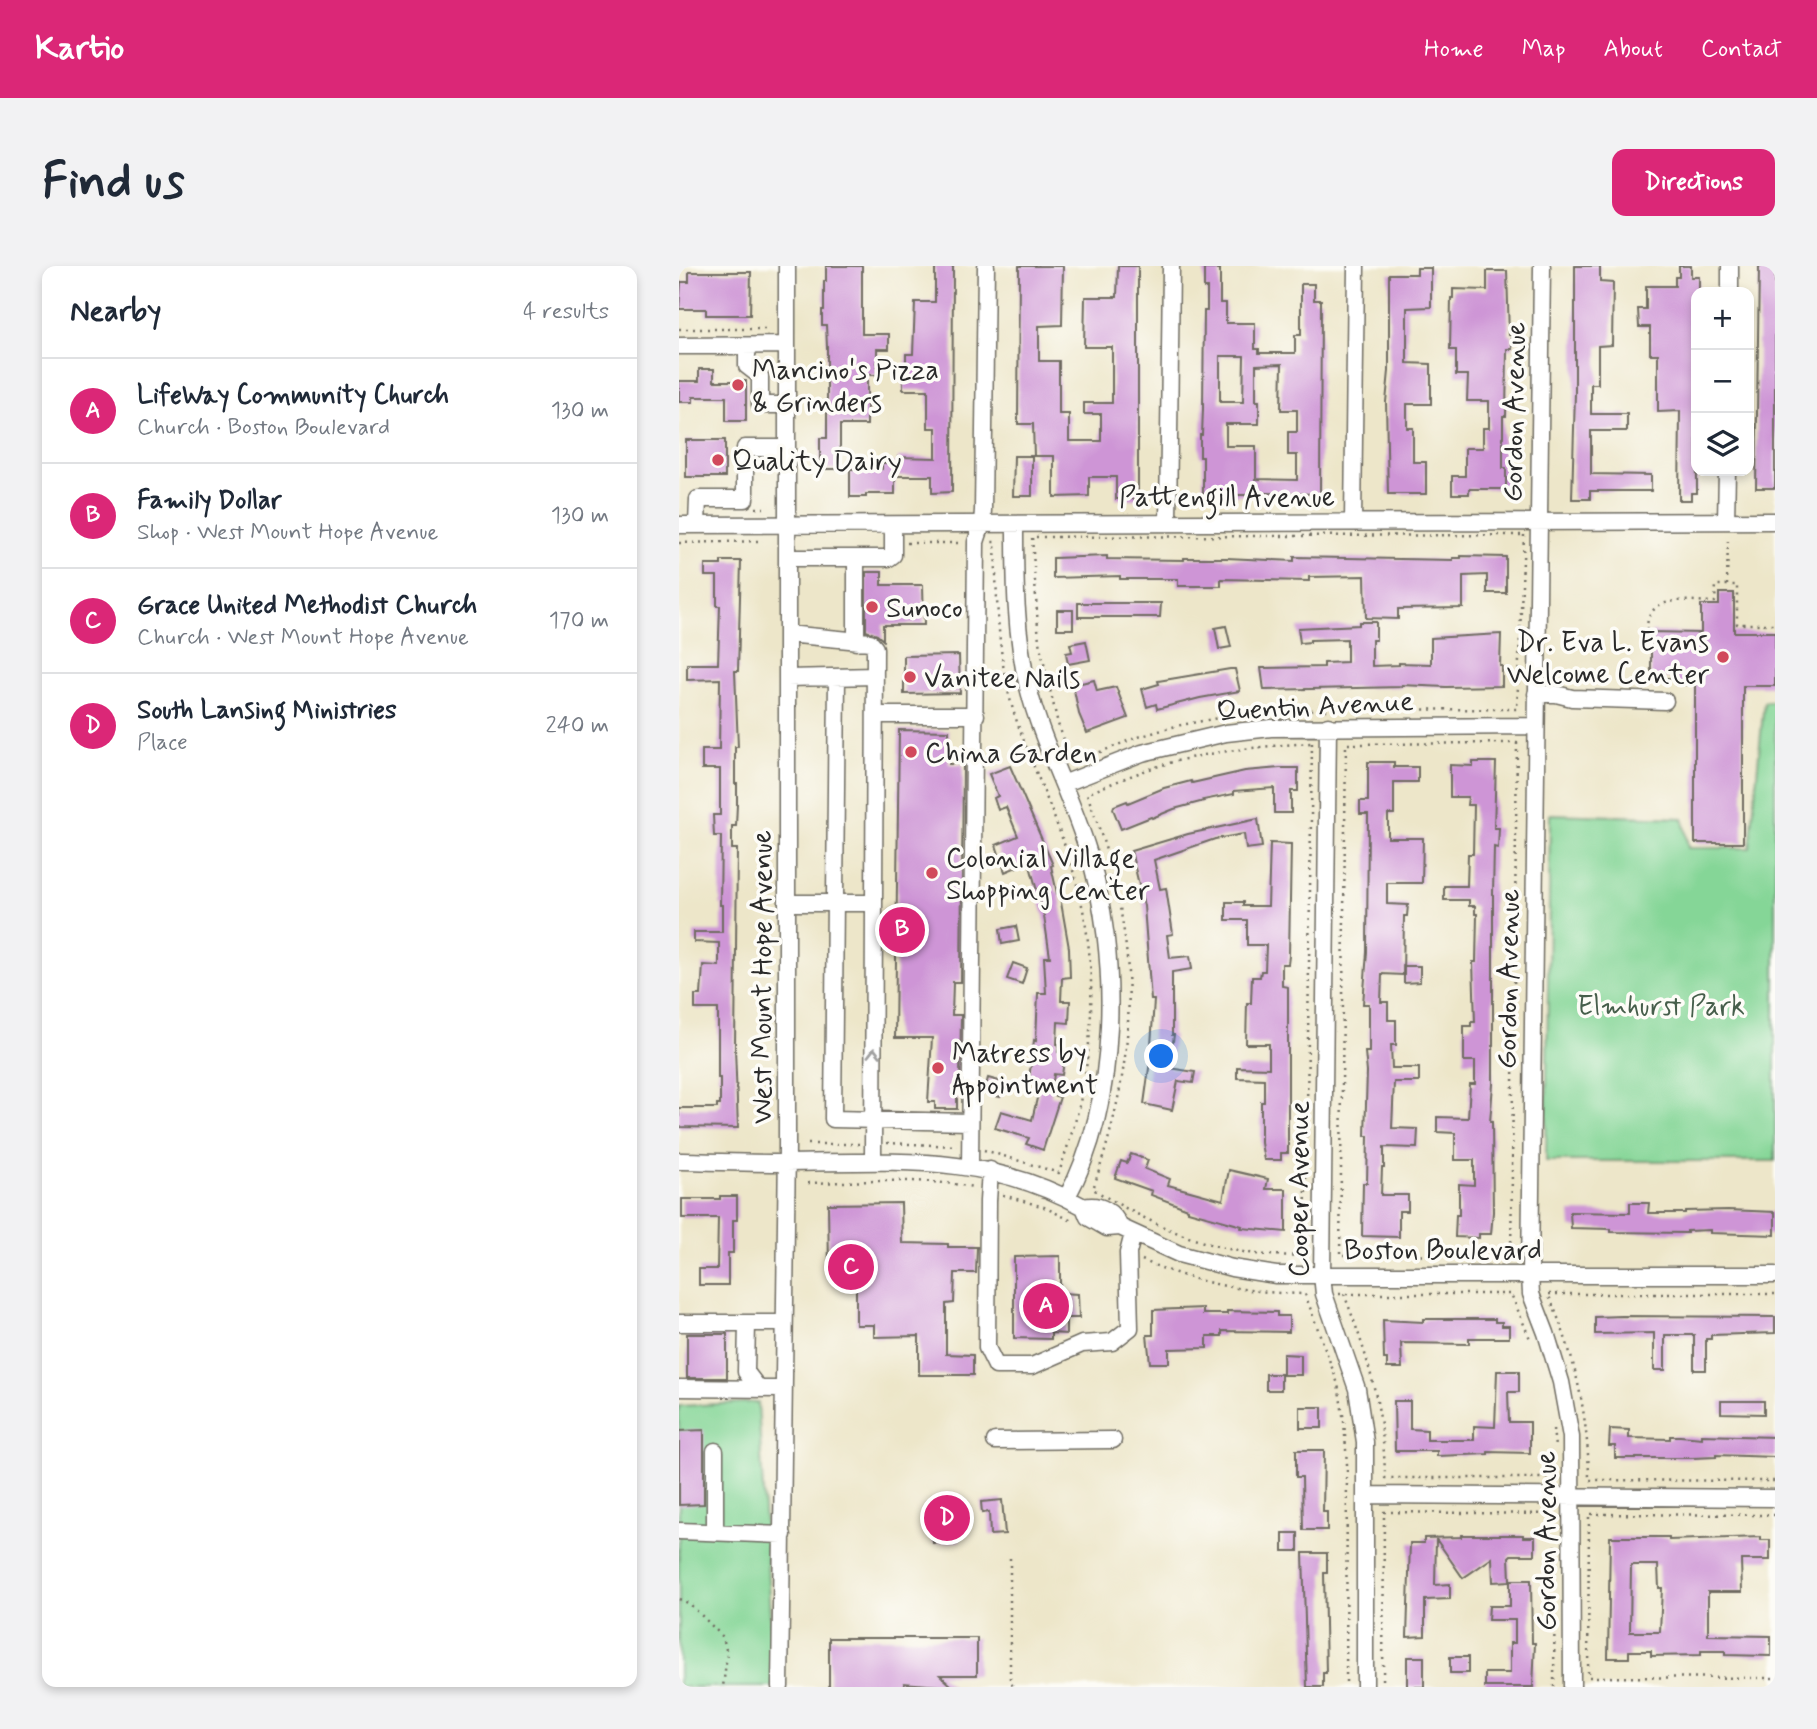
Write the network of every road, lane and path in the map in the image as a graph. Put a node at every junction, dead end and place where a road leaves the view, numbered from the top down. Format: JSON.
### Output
{"nodes":[{"id":1,"x":787,"y":266,"type":"edge"},
{"id":2,"x":986,"y":266,"type":"edge"},
{"id":3,"x":1171,"y":266,"type":"edge"},
{"id":4,"x":1356,"y":266,"type":"edge"},
{"id":5,"x":1542,"y":266,"type":"edge"},
{"id":6,"x":1730,"y":266,"type":"edge"},
{"id":7,"x":1730,"y":287,"type":"edge"},
{"id":8,"x":767,"y":328,"type":"dead end"},
{"id":9,"x":679,"y":329,"type":"edge"},
{"id":10,"x":747,"y":345,"type":"junction"},
{"id":11,"x":786,"y":345,"type":"junction"},
{"id":12,"x":679,"y":346,"type":"edge"},
{"id":13,"x":786,"y":405,"type":"junction"},
{"id":14,"x":786,"y":448,"type":"junction"},
{"id":15,"x":1727,"y":476,"type":"edge"},
{"id":16,"x":1775,"y":521,"type":"edge"},
{"id":17,"x":1353,"y":522,"type":"junction"},
{"id":18,"x":1538,"y":522,"type":"junction"},
{"id":19,"x":1168,"y":523,"type":"junction"},
{"id":20,"x":679,"y":524,"type":"edge"},
{"id":21,"x":697,"y":524,"type":"junction"},
{"id":22,"x":982,"y":524,"type":"junction"},
{"id":23,"x":1015,"y":524,"type":"junction"},
{"id":24,"x":893,"y":525,"type":"junction"},
{"id":25,"x":787,"y":526,"type":"junction"},
{"id":26,"x":1727,"y":528,"type":"junction"},
{"id":27,"x":761,"y":541,"type":"dead end"},
{"id":28,"x":976,"y":542,"type":"junction"},
{"id":29,"x":679,"y":543,"type":"edge"},
{"id":30,"x":893,"y":543,"type":"junction"},
{"id":31,"x":787,"y":558,"type":"junction"},
{"id":32,"x":856,"y":558,"type":"junction"},
{"id":33,"x":1727,"y":585,"type":"junction"},
{"id":34,"x":1775,"y":624,"type":"edge"},
{"id":35,"x":787,"y":634,"type":"junction"},
{"id":36,"x":856,"y":642,"type":"junction"},
{"id":37,"x":1646,"y":644,"type":"dead end"},
{"id":38,"x":875,"y":676,"type":"junction"},
{"id":39,"x":837,"y":677,"type":"junction"},
{"id":40,"x":787,"y":678,"type":"junction"},
{"id":41,"x":1536,"y":694,"type":"junction"},
{"id":42,"x":1665,"y":701,"type":"dead end"},
{"id":43,"x":875,"y":715,"type":"junction"},
{"id":44,"x":975,"y":715,"type":"junction"},
{"id":45,"x":1328,"y":726,"type":"junction"},
{"id":46,"x":1536,"y":726,"type":"junction"},
{"id":47,"x":1073,"y":763,"type":"joint"},
{"id":48,"x":1063,"y":784,"type":"junction"},
{"id":49,"x":787,"y":903,"type":"junction"},
{"id":50,"x":835,"y":903,"type":"junction"},
{"id":51,"x":874,"y":903,"type":"junction"},
{"id":52,"x":873,"y":1121,"type":"junction"},
{"id":53,"x":971,"y":1122,"type":"junction"},
{"id":54,"x":809,"y":1144,"type":"dead end"},
{"id":55,"x":873,"y":1144,"type":"junction"},
{"id":56,"x":971,"y":1148,"type":"junction"},
{"id":57,"x":679,"y":1161,"type":"edge"},
{"id":58,"x":873,"y":1162,"type":"junction"},
{"id":59,"x":787,"y":1163,"type":"junction"},
{"id":60,"x":971,"y":1166,"type":"junction"},
{"id":61,"x":990,"y":1170,"type":"junction"},
{"id":62,"x":808,"y":1183,"type":"dead end"},
{"id":63,"x":1093,"y":1189,"type":"joint"},
{"id":64,"x":988,"y":1191,"type":"junction"},
{"id":65,"x":1067,"y":1198,"type":"junction"},
{"id":66,"x":1075,"y":1222,"type":"dead end"},
{"id":67,"x":1126,"y":1231,"type":"junction"},
{"id":68,"x":1128,"y":1253,"type":"junction"},
{"id":69,"x":1340,"y":1255,"type":"joint"},
{"id":70,"x":1322,"y":1275,"type":"junction"},
{"id":71,"x":1529,"y":1275,"type":"junction"},
{"id":72,"x":1775,"y":1275,"type":"edge"},
{"id":73,"x":1339,"y":1294,"type":"dead end"},
{"id":74,"x":1344,"y":1294,"type":"junction"},
{"id":75,"x":1775,"y":1294,"type":"edge"},
{"id":76,"x":679,"y":1323,"type":"edge"},
{"id":77,"x":747,"y":1323,"type":"junction"},
{"id":78,"x":784,"y":1323,"type":"junction"},
{"id":79,"x":1535,"y":1350,"type":"dead end"},
{"id":80,"x":679,"y":1388,"type":"edge"},
{"id":81,"x":759,"y":1389,"type":"junction"},
{"id":82,"x":782,"y":1389,"type":"junction"},
{"id":83,"x":1552,"y":1420,"type":"dead end"},
{"id":84,"x":1114,"y":1440,"type":"dead end"},
{"id":85,"x":995,"y":1441,"type":"dead end"},
{"id":86,"x":715,"y":1451,"type":"dead end"},
{"id":87,"x":1555,"y":1451,"type":"dead end"},
{"id":88,"x":1556,"y":1479,"type":"dead end"},
{"id":89,"x":1775,"y":1481,"type":"edge"},
{"id":90,"x":1366,"y":1495,"type":"junction"},
{"id":91,"x":1573,"y":1497,"type":"junction"},
{"id":92,"x":1775,"y":1498,"type":"edge"},
{"id":93,"x":1555,"y":1513,"type":"dead end"},
{"id":94,"x":1775,"y":1515,"type":"edge"},
{"id":95,"x":679,"y":1531,"type":"edge"},
{"id":96,"x":715,"y":1531,"type":"junction"},
{"id":97,"x":783,"y":1535,"type":"junction"},
{"id":98,"x":1555,"y":1540,"type":"dead end"},
{"id":99,"x":1010,"y":1558,"type":"dead end"},
{"id":100,"x":679,"y":1599,"type":"edge"},
{"id":101,"x":1775,"y":1678,"type":"edge"},
{"id":102,"x":723,"y":1687,"type":"edge"},
{"id":103,"x":780,"y":1687,"type":"edge"},
{"id":104,"x":1013,"y":1687,"type":"edge"},
{"id":105,"x":1346,"y":1687,"type":"edge"},
{"id":106,"x":1365,"y":1687,"type":"edge"},
{"id":107,"x":1383,"y":1687,"type":"edge"},
{"id":108,"x":1554,"y":1687,"type":"edge"},
{"id":109,"x":1572,"y":1687,"type":"edge"}],
"edges":[{"from":1,"to":11,"type":"street","name":"West Mount Hope Avenue"},
{"from":2,"to":22,"type":"street"},
{"from":3,"to":19,"type":"street"},
{"from":4,"to":17,"type":"street"},
{"from":5,"to":18,"type":"street","name":"Gordon Avenue"},
{"from":6,"to":7,"type":"street"},
{"from":8,"to":9,"type":"path"},
{"from":10,"to":11,"type":"street"},
{"from":10,"to":12,"type":"street"},
{"from":10,"to":13,"type":"street"},
{"from":11,"to":13,"type":"street","name":"West Mount Hope Avenue"},
{"from":13,"to":14,"type":"street","name":"West Mount Hope Avenue"},
{"from":14,"to":21,"type":"street"},
{"from":14,"to":25,"type":"street","name":"West Mount Hope Avenue"},
{"from":15,"to":26,"type":"street"},
{"from":16,"to":26,"type":"street","name":"Pattengill Avenue"},
{"from":17,"to":18,"type":"street","name":"Pattengill Avenue"},
{"from":17,"to":19,"type":"street","name":"Pattengill Avenue"},
{"from":18,"to":26,"type":"street","name":"Pattengill Avenue"},
{"from":18,"to":41,"type":"street","name":"Gordon Avenue"},
{"from":19,"to":23,"type":"street","name":"Pattengill Avenue"},
{"from":20,"to":21,"type":"street","name":"Pattengill Avenue"},
{"from":21,"to":25,"type":"street","name":"Pattengill Avenue"},
{"from":22,"to":23,"type":"street","name":"Pattengill Avenue"},
{"from":22,"to":24,"type":"street","name":"Pattengill Avenue"},
{"from":22,"to":28,"type":"street"},
{"from":23,"to":48,"type":"street"},
{"from":24,"to":25,"type":"street","name":"Pattengill Avenue"},
{"from":24,"to":30,"type":"street"},
{"from":25,"to":31,"type":"street","name":"West Mount Hope Avenue"},
{"from":26,"to":33,"type":"path"},
{"from":27,"to":29,"type":"path"},
{"from":28,"to":30,"type":"path"},
{"from":28,"to":44,"type":"street"},
{"from":28,"to":56,"type":"path"},
{"from":30,"to":32,"type":"street"},
{"from":31,"to":32,"type":"street"},
{"from":31,"to":35,"type":"street","name":"West Mount Hope Avenue"},
{"from":32,"to":36,"type":"street"},
{"from":33,"to":34,"type":"path"},
{"from":33,"to":37,"type":"path"},
{"from":35,"to":36,"type":"street"},
{"from":35,"to":40,"type":"street","name":"West Mount Hope Avenue"},
{"from":36,"to":38,"type":"street"},
{"from":38,"to":39,"type":"street"},
{"from":38,"to":43,"type":"street"},
{"from":39,"to":40,"type":"street"},
{"from":39,"to":50,"type":"street"},
{"from":40,"to":49,"type":"street","name":"West Mount Hope Avenue"},
{"from":41,"to":42,"type":"street"},
{"from":41,"to":46,"type":"street","name":"Gordon Avenue"},
{"from":43,"to":44,"type":"street"},
{"from":43,"to":51,"type":"street"},
{"from":44,"to":53,"type":"street"},
{"from":45,"to":46,"type":"street","name":"Quentin Avenue"},
{"from":45,"to":48,"type":"street","name":"Quentin Avenue"},
{"from":45,"to":70,"type":"street","name":"Cooper Avenue"},
{"from":46,"to":71,"type":"street","name":"Gordon Avenue"},
{"from":47,"to":47,"type":"path"},
{"from":48,"to":65,"type":"street"},
{"from":49,"to":50,"type":"street"},
{"from":49,"to":59,"type":"street","name":"West Mount Hope Avenue"},
{"from":50,"to":51,"type":"street"},
{"from":50,"to":52,"type":"street"},
{"from":52,"to":51,"type":"street","one_way":true},
{"from":52,"to":53,"type":"street"},
{"from":52,"to":55,"type":"street"},
{"from":53,"to":56,"type":"street"},
{"from":54,"to":55,"type":"path"},
{"from":55,"to":56,"type":"path"},
{"from":55,"to":58,"type":"street"},
{"from":56,"to":60,"type":"street"},
{"from":57,"to":59,"type":"street","name":"Boston Boulevard"},
{"from":58,"to":59,"type":"street","name":"Boston Boulevard"},
{"from":58,"to":60,"type":"street","name":"Boston Boulevard"},
{"from":59,"to":78,"type":"street","name":"West Mount Hope Avenue"},
{"from":60,"to":61,"type":"street","name":"Boston Boulevard"},
{"from":61,"to":64,"type":"street"},
{"from":61,"to":65,"type":"street","name":"Boston Boulevard"},
{"from":62,"to":64,"type":"path"},
{"from":63,"to":63,"type":"path"},
{"from":64,"to":66,"type":"path"},
{"from":64,"to":68,"type":"street"},
{"from":65,"to":67,"type":"street","name":"Boston Boulevard"},
{"from":67,"to":68,"type":"street"},
{"from":67,"to":70,"type":"street","name":"Boston Boulevard"},
{"from":68,"to":105,"type":"path"},
{"from":69,"to":69,"type":"path"},
{"from":70,"to":71,"type":"street","name":"Boston Boulevard"},
{"from":70,"to":90,"type":"street","name":"Cooper Avenue"},
{"from":71,"to":72,"type":"street","name":"Boston Boulevard"},
{"from":71,"to":91,"type":"street","name":"Gordon Avenue"},
{"from":73,"to":74,"type":"path"},
{"from":74,"to":79,"type":"path"},
{"from":74,"to":88,"type":"path"},
{"from":75,"to":89,"type":"path"},
{"from":76,"to":77,"type":"street"},
{"from":77,"to":78,"type":"street"},
{"from":77,"to":81,"type":"street"},
{"from":78,"to":82,"type":"street","name":"West Mount Hope Avenue"},
{"from":80,"to":81,"type":"street"},
{"from":81,"to":82,"type":"street"},
{"from":82,"to":97,"type":"street","name":"West Mount Hope Avenue"},
{"from":83,"to":87,"type":"path"},
{"from":84,"to":85,"type":"street"},
{"from":86,"to":96,"type":"street"},
{"from":90,"to":91,"type":"street"},
{"from":90,"to":106,"type":"street","name":"Cooper Avenue"},
{"from":91,"to":92,"type":"street"},
{"from":91,"to":109,"type":"street","name":"Gordon Avenue"},
{"from":93,"to":107,"type":"path"},
{"from":94,"to":101,"type":"path"},
{"from":95,"to":96,"type":"street"},
{"from":96,"to":97,"type":"street"},
{"from":97,"to":103,"type":"street","name":"West Mount Hope Avenue"},
{"from":98,"to":108,"type":"path"},
{"from":99,"to":104,"type":"path"},
{"from":100,"to":102,"type":"path"}]}
